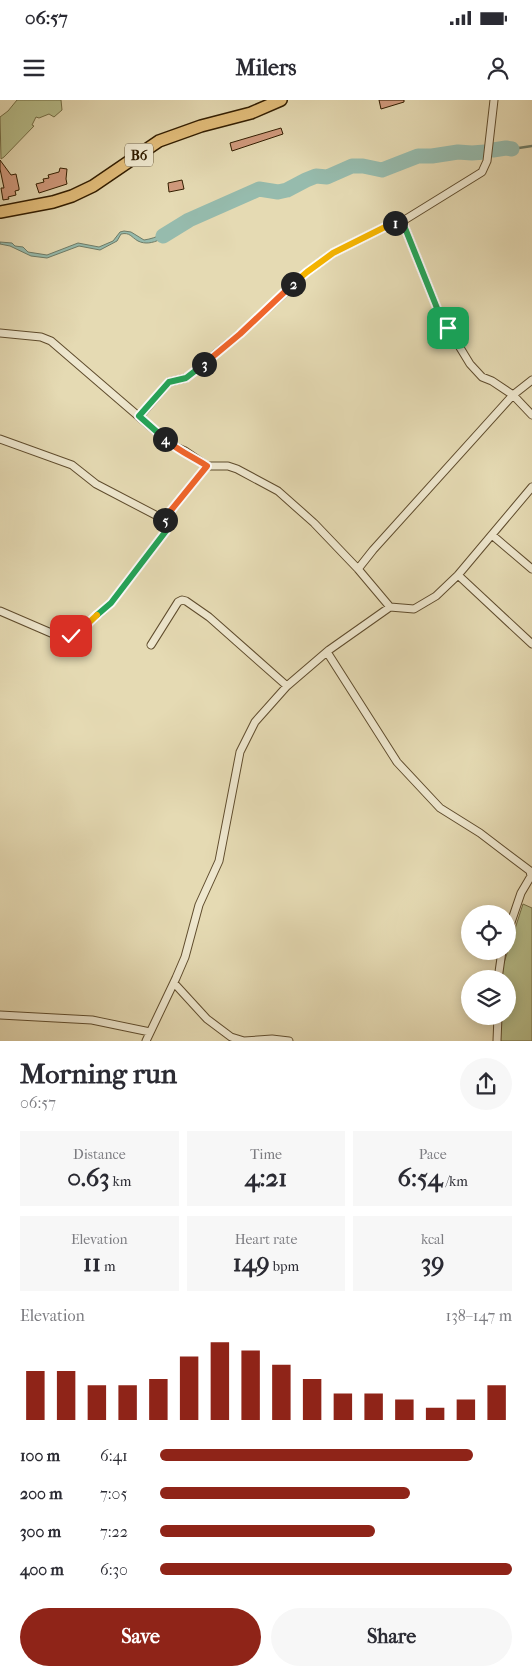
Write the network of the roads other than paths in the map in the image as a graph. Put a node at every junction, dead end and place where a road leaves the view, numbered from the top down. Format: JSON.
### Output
{"nodes":[{"id":1,"x":281,"y":100,"type":"edge"},
{"id":2,"x":494,"y":100,"type":"edge"},
{"id":3,"x":0,"y":212,"type":"edge"},
{"id":4,"x":398,"y":224,"type":"junction"},
{"id":5,"x":0,"y":332,"type":"edge"},
{"id":6,"x":532,"y":380,"type":"edge"},
{"id":7,"x":514,"y":394,"type":"junction"},
{"id":8,"x":532,"y":415,"type":"edge"},
{"id":9,"x":139,"y":416,"type":"junction"},
{"id":10,"x":0,"y":439,"type":"edge"},
{"id":11,"x":207,"y":466,"type":"junction"},
{"id":12,"x":532,"y":487,"type":"edge"},
{"id":13,"x":165,"y":520,"type":"junction"},
{"id":14,"x":492,"y":535,"type":"junction"},
{"id":15,"x":358,"y":569,"type":"junction"},
{"id":16,"x":532,"y":569,"type":"edge"},
{"id":17,"x":458,"y":576,"type":"junction"},
{"id":18,"x":390,"y":607,"type":"junction"},
{"id":19,"x":0,"y":611,"type":"edge"},
{"id":20,"x":532,"y":644,"type":"edge"},
{"id":21,"x":151,"y":645,"type":"dead end"},
{"id":22,"x":327,"y":652,"type":"junction"},
{"id":23,"x":287,"y":686,"type":"junction"},
{"id":24,"x":516,"y":907,"type":"edge"},
{"id":25,"x":174,"y":983,"type":"junction"},
{"id":26,"x":0,"y":1015,"type":"edge"},
{"id":27,"x":498,"y":1025,"type":"edge"},
{"id":28,"x":150,"y":1032,"type":"junction"},
{"id":29,"x":146,"y":1041,"type":"edge"},
{"id":30,"x":289,"y":1041,"type":"edge"},
{"id":31,"x":497,"y":1041,"type":"edge"}],
"edges":[{"from":1,"to":3,"type":"highway","number":"B6"},
{"from":2,"to":4,"type":"street"},
{"from":4,"to":7,"type":"street"},
{"from":4,"to":9,"type":"street"},
{"from":5,"to":9,"type":"street"},
{"from":6,"to":7,"type":"street"},
{"from":7,"to":8,"type":"street"},
{"from":7,"to":15,"type":"street"},
{"from":9,"to":11,"type":"street"},
{"from":10,"to":13,"type":"street"},
{"from":11,"to":13,"type":"street"},
{"from":11,"to":15,"type":"street"},
{"from":12,"to":14,"type":"street"},
{"from":13,"to":19,"type":"street"},
{"from":14,"to":16,"type":"street"},
{"from":14,"to":17,"type":"street"},
{"from":15,"to":18,"type":"street"},
{"from":17,"to":18,"type":"street"},
{"from":17,"to":20,"type":"street"},
{"from":18,"to":22,"type":"street"},
{"from":21,"to":23,"type":"street"},
{"from":22,"to":23,"type":"street"},
{"from":22,"to":24,"type":"street"},
{"from":23,"to":25,"type":"street"},
{"from":25,"to":28,"type":"street"},
{"from":25,"to":30,"type":"street"},
{"from":26,"to":28,"type":"street"},
{"from":27,"to":31,"type":"street"},
{"from":28,"to":29,"type":"street"}]}
